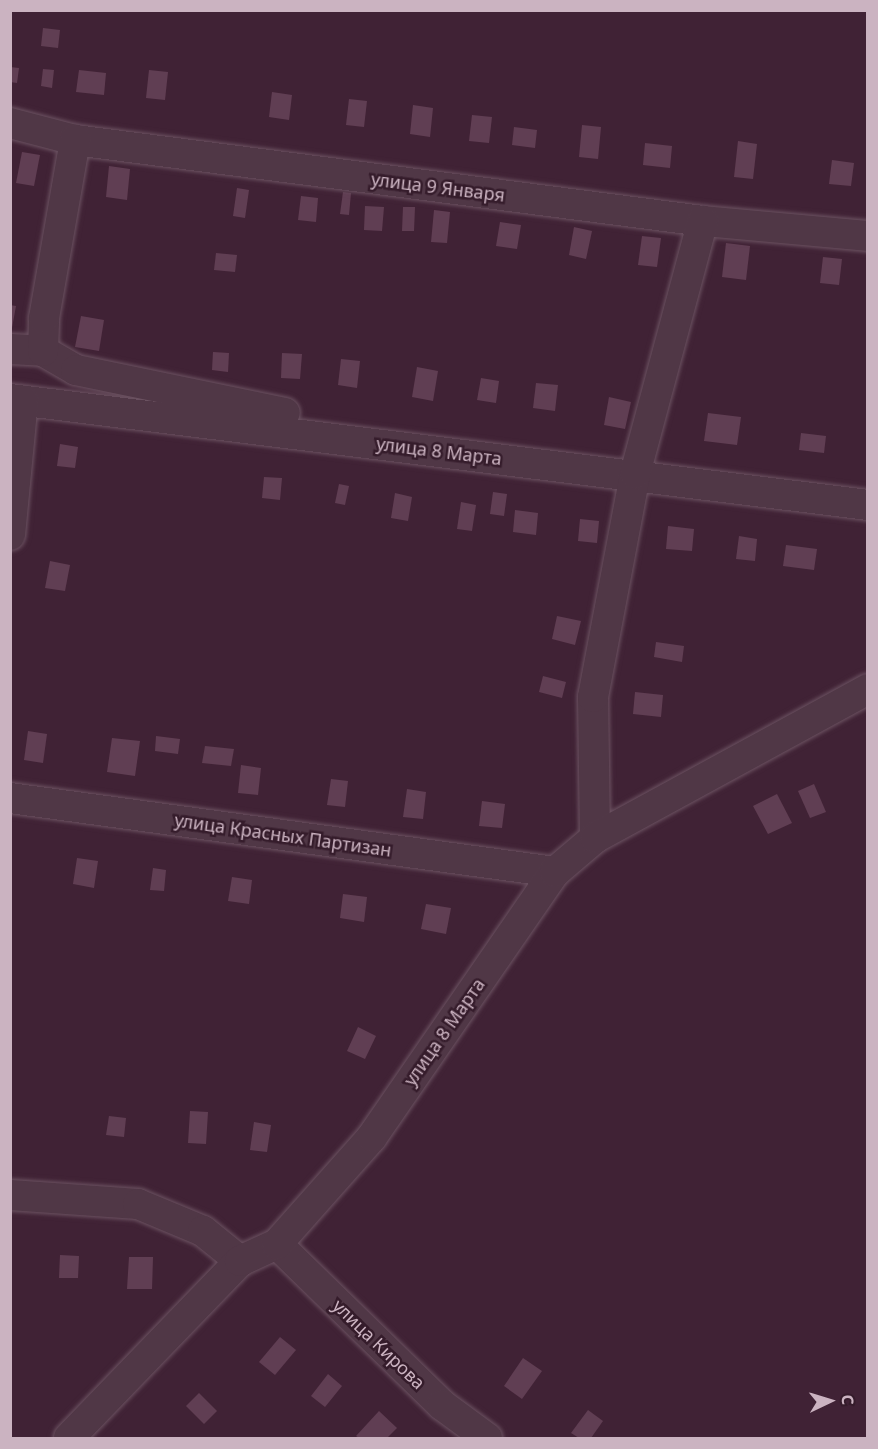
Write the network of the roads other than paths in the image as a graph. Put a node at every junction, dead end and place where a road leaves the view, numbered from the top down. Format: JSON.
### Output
{"nodes":[{"id":1,"x":10,"y":123,"type":"edge"},
{"id":2,"x":75,"y":140,"type":"junction"},
{"id":3,"x":703,"y":221,"type":"junction"},
{"id":4,"x":867,"y":236,"type":"edge"},
{"id":5,"x":10,"y":349,"type":"edge"},
{"id":6,"x":44,"y":351,"type":"junction"},
{"id":7,"x":17,"y":400,"type":"edge"},
{"id":8,"x":285,"y":413,"type":"junction"},
{"id":9,"x":191,"y":421,"type":"junction"},
{"id":10,"x":428,"y":449,"type":"junction"},
{"id":11,"x":635,"y":474,"type":"junction"},
{"id":12,"x":867,"y":506,"type":"edge"},
{"id":13,"x":10,"y":536,"type":"edge"},
{"id":14,"x":867,"y":689,"type":"edge"},
{"id":15,"x":10,"y":798,"type":"edge"},
{"id":16,"x":596,"y":838,"type":"junction"},
{"id":17,"x":555,"y":872,"type":"junction"},
{"id":18,"x":10,"y":1195,"type":"edge"},
{"id":19,"x":277,"y":1244,"type":"junction"},
{"id":20,"x":240,"y":1261,"type":"junction"},
{"id":21,"x":69,"y":1438,"type":"edge"},
{"id":22,"x":487,"y":1438,"type":"edge"}],
"edges":[{"from":1,"to":2,"type":"street","name":"улица 9 Января"},
{"from":2,"to":3,"type":"street","name":"улица 9 Января"},
{"from":2,"to":6,"type":"street"},
{"from":3,"to":4,"type":"street","name":"улица 9 Января"},
{"from":3,"to":11,"type":"street"},
{"from":5,"to":6,"type":"street"},
{"from":6,"to":8,"type":"street"},
{"from":7,"to":9,"type":"street","name":"улица 8 Марта"},
{"from":7,"to":13,"type":"street"},
{"from":8,"to":9,"type":"street"},
{"from":8,"to":10,"type":"street"},
{"from":9,"to":10,"type":"street","name":"улица 8 Марта"},
{"from":10,"to":11,"type":"street","name":"улица 8 Марта"},
{"from":11,"to":12,"type":"street","name":"улица 8 Марта"},
{"from":11,"to":16,"type":"street"},
{"from":14,"to":16,"type":"street","name":"улица 8 Марта"},
{"from":15,"to":17,"type":"street","name":"улица Красных Партизан"},
{"from":16,"to":17,"type":"street","name":"улица 8 Марта"},
{"from":17,"to":19,"type":"street","name":"улица 8 Марта"},
{"from":18,"to":20,"type":"street"},
{"from":19,"to":20,"type":"street","name":"улица 8 Марта"},
{"from":19,"to":22,"type":"street","name":"улица Кирова"},
{"from":20,"to":21,"type":"street","name":"улица 8 Марта"}]}
